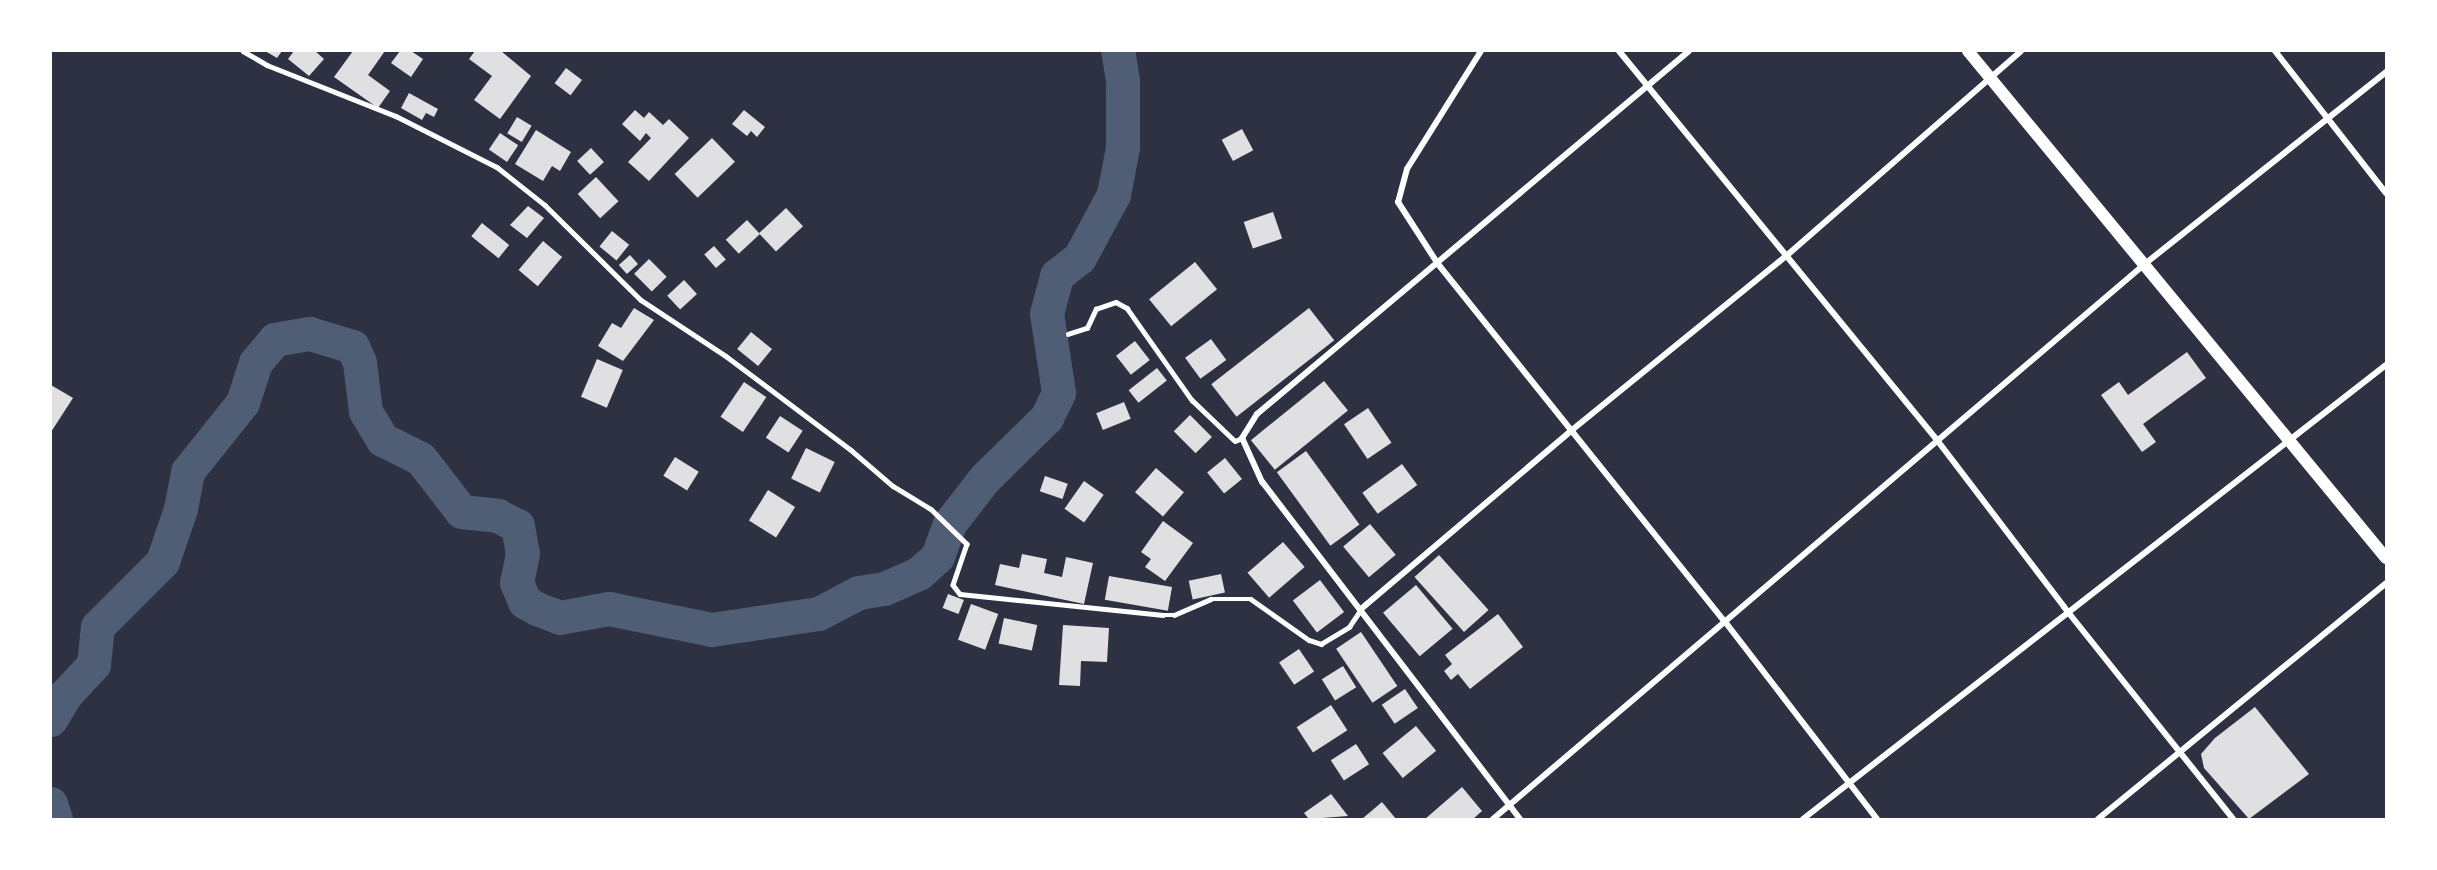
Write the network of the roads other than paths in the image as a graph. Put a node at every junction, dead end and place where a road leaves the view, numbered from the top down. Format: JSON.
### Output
{"nodes":[{"id":1,"x":243,"y":51,"type":"edge"},
{"id":2,"x":1481,"y":51,"type":"edge"},
{"id":3,"x":1619,"y":51,"type":"edge"},
{"id":4,"x":1689,"y":51,"type":"edge"},
{"id":5,"x":1968,"y":51,"type":"edge"},
{"id":6,"x":2021,"y":51,"type":"edge"},
{"id":7,"x":2275,"y":51,"type":"edge"},
{"id":8,"x":2386,"y":72,"type":"edge"},
{"id":9,"x":1990,"y":77,"type":"junction"},
{"id":10,"x":1647,"y":86,"type":"junction"},
{"id":11,"x":2328,"y":118,"type":"junction"},
{"id":12,"x":2386,"y":193,"type":"edge"},
{"id":13,"x":1785,"y":257,"type":"junction"},
{"id":14,"x":1437,"y":262,"type":"junction"},
{"id":15,"x":2146,"y":263,"type":"junction"},
{"id":16,"x":1068,"y":334,"type":"dead end"},
{"id":17,"x":2386,"y":365,"type":"edge"},
{"id":18,"x":1572,"y":430,"type":"junction"},
{"id":19,"x":1242,"y":438,"type":"junction"},
{"id":20,"x":2290,"y":439,"type":"junction"},
{"id":21,"x":1937,"y":440,"type":"junction"},
{"id":22,"x":2386,"y":558,"type":"edge"},
{"id":23,"x":2386,"y":584,"type":"edge"},
{"id":24,"x":1361,"y":609,"type":"junction"},
{"id":25,"x":2067,"y":612,"type":"junction"},
{"id":26,"x":1726,"y":622,"type":"junction"},
{"id":27,"x":2181,"y":753,"type":"junction"},
{"id":28,"x":1849,"y":782,"type":"junction"},
{"id":29,"x":1509,"y":806,"type":"junction"},
{"id":30,"x":1492,"y":819,"type":"edge"},
{"id":31,"x":1520,"y":819,"type":"edge"},
{"id":32,"x":1803,"y":819,"type":"edge"},
{"id":33,"x":1876,"y":819,"type":"edge"},
{"id":34,"x":2098,"y":819,"type":"edge"},
{"id":35,"x":2233,"y":819,"type":"edge"}],
"edges":[{"from":1,"to":24,"type":"lane"},
{"from":2,"to":14,"type":"street"},
{"from":3,"to":10,"type":"street"},
{"from":4,"to":10,"type":"street"},
{"from":5,"to":9,"type":"main road"},
{"from":6,"to":9,"type":"street"},
{"from":7,"to":11,"type":"street"},
{"from":8,"to":11,"type":"street"},
{"from":9,"to":13,"type":"street"},
{"from":9,"to":15,"type":"main road"},
{"from":10,"to":13,"type":"street"},
{"from":10,"to":14,"type":"street"},
{"from":11,"to":12,"type":"street"},
{"from":11,"to":15,"type":"street"},
{"from":13,"to":18,"type":"street"},
{"from":13,"to":21,"type":"street"},
{"from":14,"to":18,"type":"street"},
{"from":14,"to":19,"type":"street"},
{"from":15,"to":20,"type":"main road"},
{"from":15,"to":21,"type":"street"},
{"from":16,"to":19,"type":"lane"},
{"from":17,"to":20,"type":"street"},
{"from":18,"to":24,"type":"street"},
{"from":18,"to":26,"type":"street"},
{"from":19,"to":24,"type":"street"},
{"from":20,"to":22,"type":"main road"},
{"from":20,"to":25,"type":"street"},
{"from":21,"to":25,"type":"street"},
{"from":21,"to":26,"type":"street"},
{"from":23,"to":27,"type":"street"},
{"from":24,"to":29,"type":"street"},
{"from":25,"to":27,"type":"street"},
{"from":25,"to":28,"type":"street"},
{"from":26,"to":28,"type":"street"},
{"from":26,"to":29,"type":"street"},
{"from":27,"to":34,"type":"street"},
{"from":27,"to":35,"type":"street"},
{"from":28,"to":32,"type":"street"},
{"from":28,"to":33,"type":"street"},
{"from":29,"to":30,"type":"street"},
{"from":29,"to":31,"type":"street"}]}
